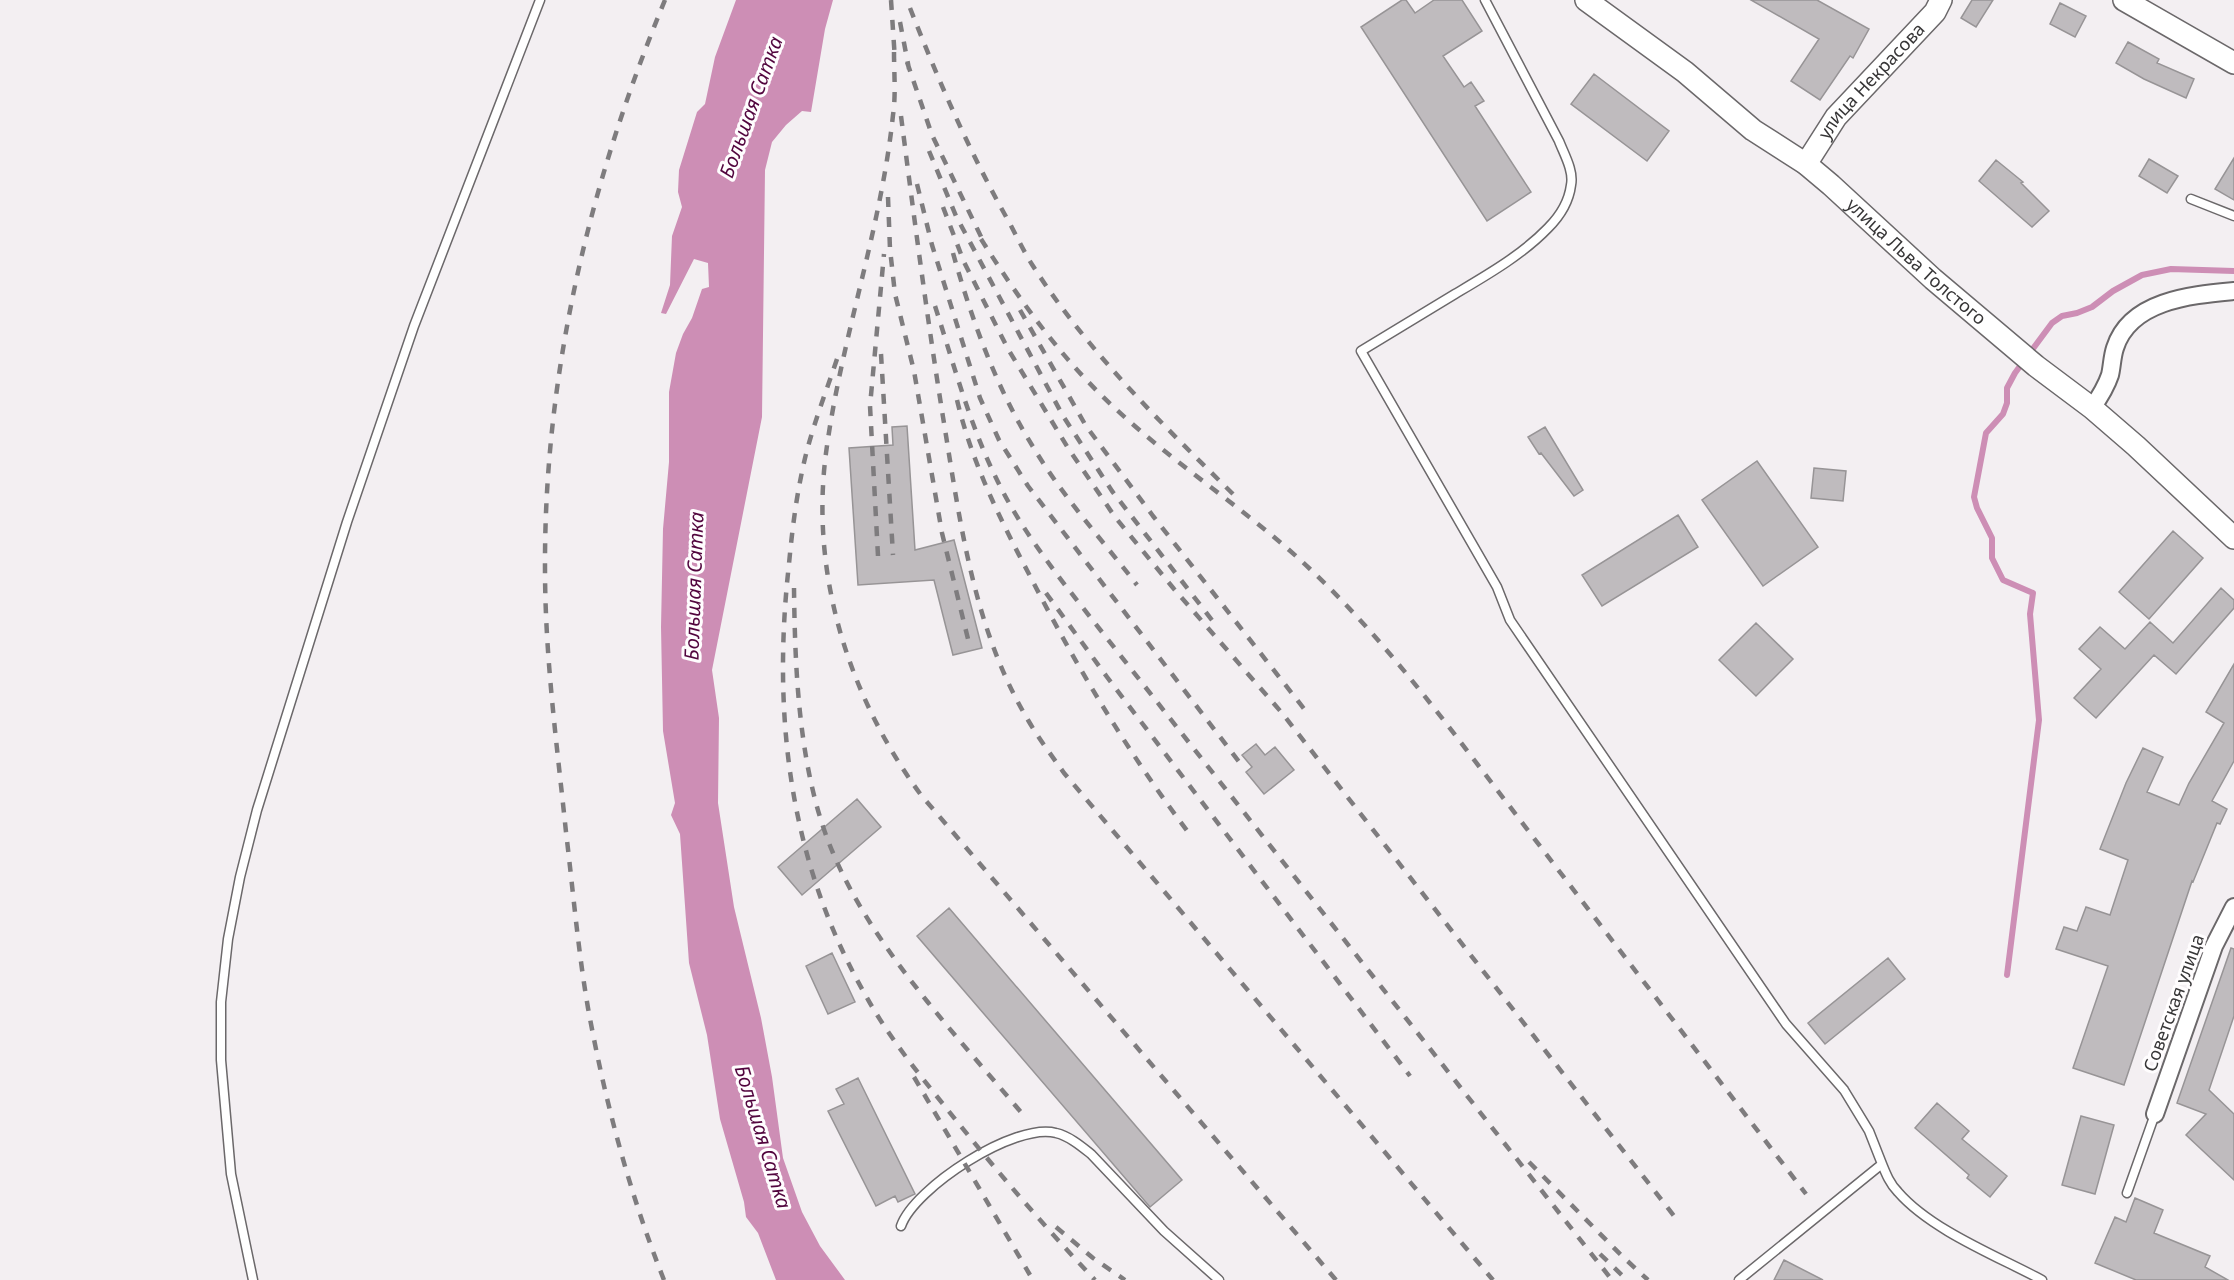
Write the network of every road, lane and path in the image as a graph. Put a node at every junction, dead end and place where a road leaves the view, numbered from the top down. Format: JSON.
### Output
{"nodes":[{"id":1,"x":540,"y":0,"type":"edge"},
{"id":2,"x":1485,"y":0,"type":"edge"},
{"id":3,"x":1586,"y":0,"type":"edge"},
{"id":4,"x":1941,"y":0,"type":"edge"},
{"id":5,"x":2124,"y":0,"type":"edge"},
{"id":6,"x":2234,"y":63,"type":"edge"},
{"id":7,"x":1806,"y":164,"type":"junction"},
{"id":8,"x":2191,"y":199,"type":"dead end"},
{"id":9,"x":2234,"y":216,"type":"edge"},
{"id":10,"x":2234,"y":291,"type":"edge"},
{"id":11,"x":2092,"y":408,"type":"junction"},
{"id":12,"x":2234,"y":538,"type":"edge"},
{"id":13,"x":2234,"y":907,"type":"edge"},
{"id":14,"x":2155,"y":1114,"type":"joint"},
{"id":15,"x":1882,"y":1164,"type":"junction"},
{"id":16,"x":2127,"y":1193,"type":"dead end"},
{"id":17,"x":901,"y":1226,"type":"dead end"},
{"id":18,"x":253,"y":1280,"type":"edge"},
{"id":19,"x":1219,"y":1280,"type":"edge"},
{"id":20,"x":1739,"y":1280,"type":"edge"},
{"id":21,"x":2042,"y":1280,"type":"edge"}],
"edges":[{"from":1,"to":18,"type":"lane"},
{"from":2,"to":15,"type":"lane"},
{"from":3,"to":7,"type":"street","name":"улица Льва Толстого"},
{"from":4,"to":7,"type":"street","name":"улица Некрасова"},
{"from":5,"to":6,"type":"street"},
{"from":7,"to":11,"type":"street","name":"улица Льва Толстого"},
{"from":8,"to":9,"type":"lane"},
{"from":10,"to":11,"type":"street"},
{"from":11,"to":12,"type":"street","name":"улица Льва Толстого"},
{"from":13,"to":14,"type":"street","name":"Советская улица"},
{"from":14,"to":16,"type":"lane"},
{"from":15,"to":20,"type":"lane"},
{"from":15,"to":21,"type":"lane"},
{"from":17,"to":19,"type":"lane"}]}
